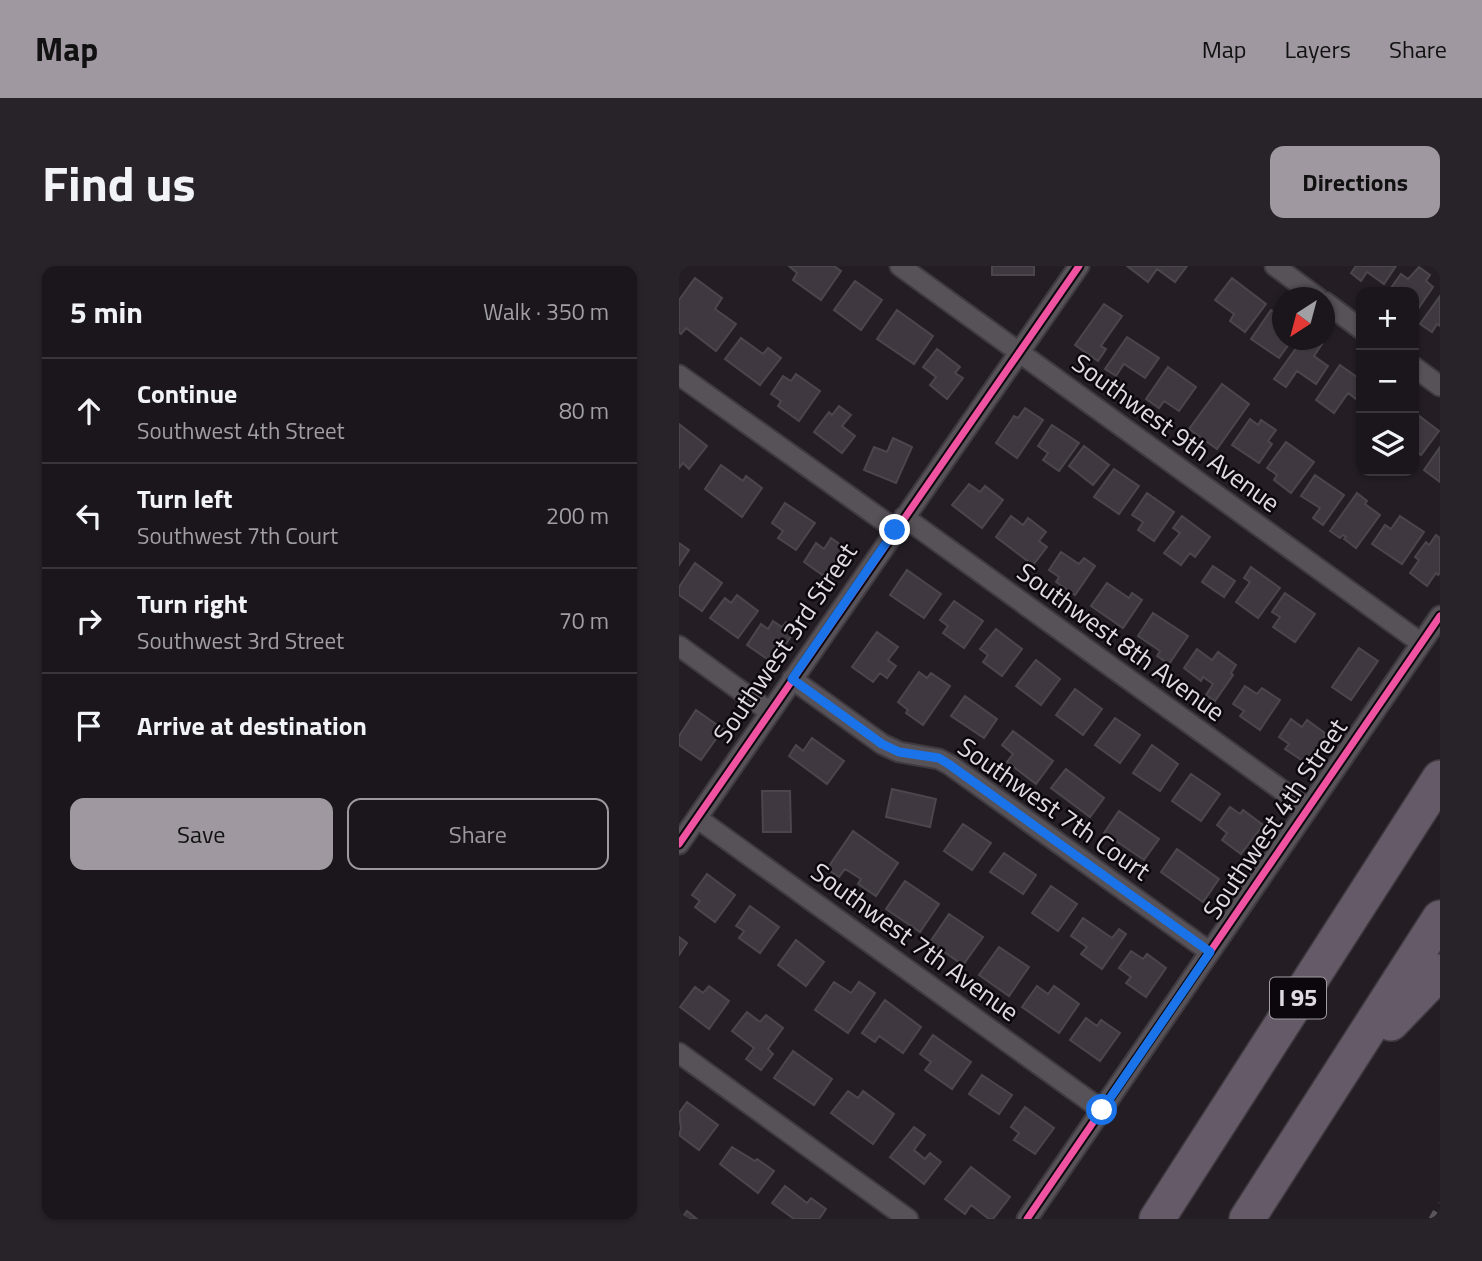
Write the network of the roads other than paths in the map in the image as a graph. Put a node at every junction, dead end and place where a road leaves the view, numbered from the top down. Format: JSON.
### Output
{"nodes":[{"id":1,"x":900,"y":266,"type":"edge"},
{"id":2,"x":1079,"y":266,"type":"edge"},
{"id":3,"x":1275,"y":266,"type":"edge"},
{"id":4,"x":1303,"y":287,"type":"edge"},
{"id":5,"x":1335,"y":310,"type":"edge"},
{"id":6,"x":1356,"y":325,"type":"edge"},
{"id":7,"x":1018,"y":351,"type":"junction"},
{"id":8,"x":1419,"y":371,"type":"edge"},
{"id":9,"x":679,"y":375,"type":"edge"},
{"id":10,"x":1440,"y":386,"type":"edge"},
{"id":11,"x":899,"y":523,"type":"junction"},
{"id":12,"x":1440,"y":616,"type":"edge"},
{"id":13,"x":1422,"y":643,"type":"junction"},
{"id":14,"x":679,"y":646,"type":"edge"},
{"id":15,"x":792,"y":679,"type":"junction"},
{"id":16,"x":770,"y":712,"type":"junction"},
{"id":17,"x":1440,"y":778,"type":"edge"},
{"id":18,"x":1308,"y":809,"type":"junction"},
{"id":19,"x":697,"y":818,"type":"junction"},
{"id":20,"x":679,"y":844,"type":"edge"},
{"id":21,"x":1440,"y":918,"type":"edge"},
{"id":22,"x":1210,"y":952,"type":"junction"},
{"id":23,"x":1440,"y":972,"type":"edge"},
{"id":24,"x":679,"y":1053,"type":"edge"},
{"id":25,"x":1337,"y":1078,"type":"junction"},
{"id":26,"x":1102,"y":1110,"type":"junction"},
{"id":27,"x":908,"y":1219,"type":"edge"},
{"id":28,"x":1027,"y":1219,"type":"edge"},
{"id":29,"x":1157,"y":1219,"type":"edge"},
{"id":30,"x":1247,"y":1219,"type":"edge"}],
"edges":[{"from":1,"to":7,"type":"street","name":"Southwest 9th Avenue"},
{"from":2,"to":7,"type":"street","name":"Southwest 3rd Street"},
{"from":3,"to":4,"type":"street"},
{"from":5,"to":6,"type":"street"},
{"from":7,"to":11,"type":"street","name":"Southwest 3rd Street"},
{"from":7,"to":13,"type":"street","name":"Southwest 9th Avenue"},
{"from":8,"to":10,"type":"street"},
{"from":9,"to":11,"type":"street","name":"Southwest 8th Avenue"},
{"from":11,"to":15,"type":"street","name":"Southwest 3rd Street"},
{"from":11,"to":18,"type":"street","name":"Southwest 8th Avenue"},
{"from":12,"to":13,"type":"street","name":"Southwest 4th Street"},
{"from":13,"to":18,"type":"street","name":"Southwest 4th Street"},
{"from":14,"to":16,"type":"street"},
{"from":15,"to":16,"type":"street","name":"Southwest 3rd Street"},
{"from":15,"to":22,"type":"street","name":"Southwest 7th Court"},
{"from":16,"to":19,"type":"street","name":"Southwest 3rd Street"},
{"from":17,"to":29,"type":"highway","number":"I 95"},
{"from":18,"to":22,"type":"street","name":"Southwest 4th Street"},
{"from":19,"to":20,"type":"street","name":"Southwest 3rd Street"},
{"from":19,"to":26,"type":"street","name":"Southwest 7th Avenue"},
{"from":21,"to":25,"type":"highway"},
{"from":22,"to":26,"type":"street","name":"Southwest 4th Street"},
{"from":23,"to":25,"type":"highway"},
{"from":24,"to":27,"type":"street"},
{"from":25,"to":30,"type":"highway"},
{"from":26,"to":28,"type":"street","name":"Southwest 4th Street"}]}
